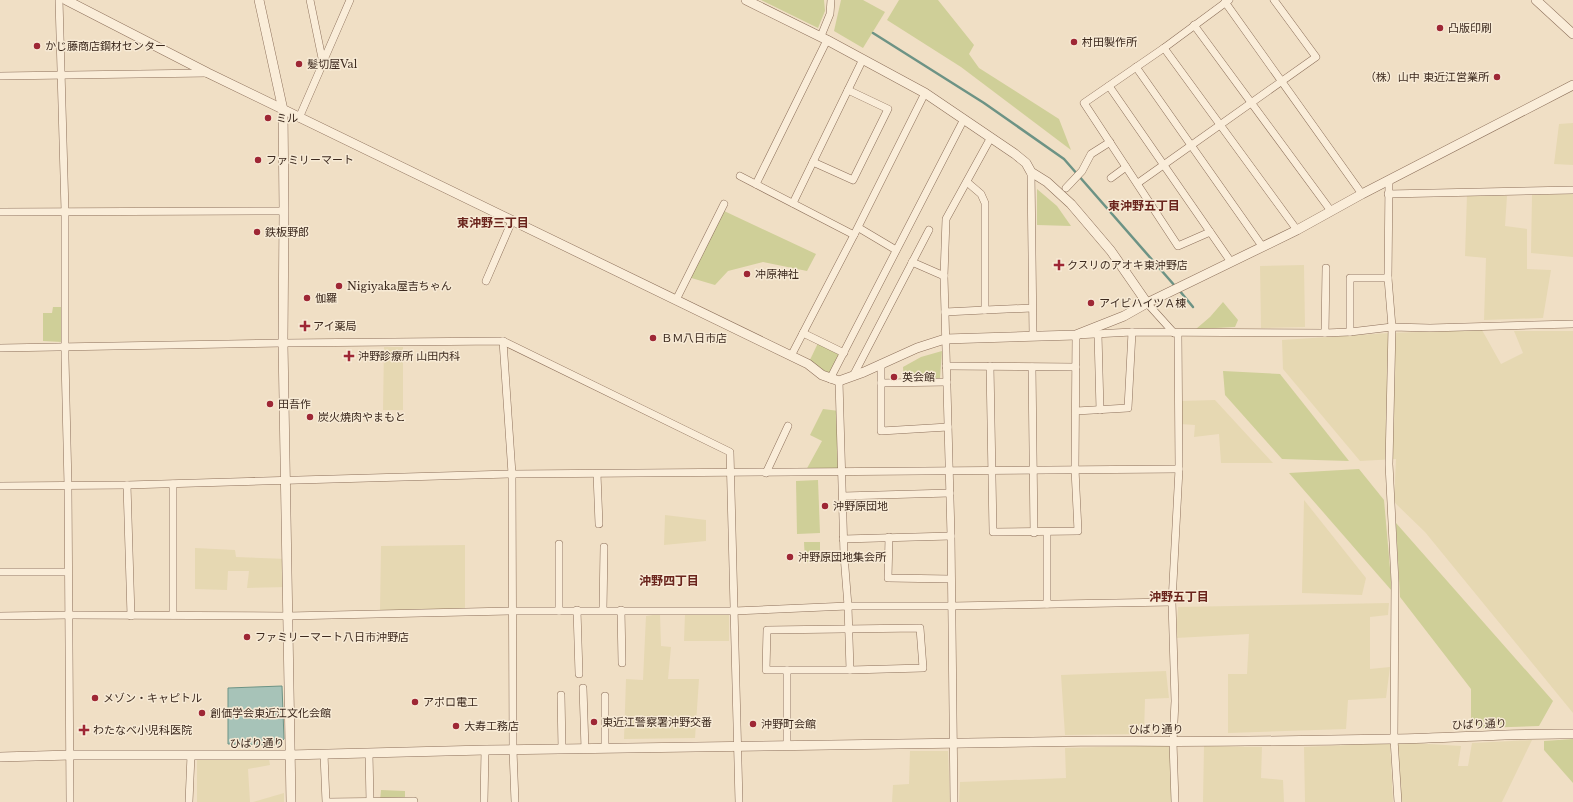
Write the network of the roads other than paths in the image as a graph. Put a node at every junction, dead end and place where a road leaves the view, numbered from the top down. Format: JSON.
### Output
{"nodes":[{"id":1,"x":59,"y":0,"type":"edge"},
{"id":2,"x":66,"y":0,"type":"edge"},
{"id":3,"x":259,"y":0,"type":"edge"},
{"id":4,"x":310,"y":0,"type":"edge"},
{"id":5,"x":350,"y":0,"type":"edge"},
{"id":6,"x":746,"y":0,"type":"edge"},
{"id":7,"x":831,"y":0,"type":"edge"},
{"id":8,"x":1274,"y":0,"type":"edge"},
{"id":9,"x":1536,"y":0,"type":"edge"},
{"id":10,"x":1227,"y":1,"type":"edge"},
{"id":11,"x":1194,"y":25,"type":"junction"},
{"id":12,"x":1573,"y":34,"type":"edge"},
{"id":13,"x":824,"y":38,"type":"junction"},
{"id":14,"x":1164,"y":48,"type":"junction"},
{"id":15,"x":863,"y":59,"type":"junction"},
{"id":16,"x":323,"y":63,"type":"junction"},
{"id":17,"x":1136,"y":67,"type":"junction"},
{"id":18,"x":208,"y":73,"type":"junction"},
{"id":19,"x":62,"y":75,"type":"junction"},
{"id":20,"x":0,"y":76,"type":"edge"},
{"id":21,"x":1282,"y":81,"type":"junction"},
{"id":22,"x":1573,"y":85,"type":"edge"},
{"id":23,"x":1109,"y":86,"type":"junction"},
{"id":24,"x":848,"y":90,"type":"junction"},
{"id":25,"x":925,"y":93,"type":"junction"},
{"id":26,"x":1252,"y":103,"type":"junction"},
{"id":27,"x":283,"y":110,"type":"junction"},
{"id":28,"x":299,"y":118,"type":"junction"},
{"id":29,"x":964,"y":119,"type":"junction"},
{"id":30,"x":1220,"y":125,"type":"junction"},
{"id":31,"x":990,"y":139,"type":"junction"},
{"id":32,"x":1110,"y":142,"type":"junction"},
{"id":33,"x":1191,"y":145,"type":"junction"},
{"id":34,"x":813,"y":162,"type":"junction"},
{"id":35,"x":1164,"y":165,"type":"junction"},
{"id":36,"x":1126,"y":167,"type":"junction"},
{"id":37,"x":1031,"y":172,"type":"junction"},
{"id":38,"x":740,"y":176,"type":"dead end"},
{"id":39,"x":1111,"y":178,"type":"dead end"},
{"id":40,"x":1389,"y":180,"type":"junction"},
{"id":41,"x":967,"y":182,"type":"junction"},
{"id":42,"x":1138,"y":183,"type":"junction"},
{"id":43,"x":756,"y":184,"type":"junction"},
{"id":44,"x":1066,"y":188,"type":"dead end"},
{"id":45,"x":1573,"y":190,"type":"edge"},
{"id":46,"x":1362,"y":194,"type":"junction"},
{"id":47,"x":1388,"y":194,"type":"junction"},
{"id":48,"x":793,"y":203,"type":"junction"},
{"id":49,"x":724,"y":204,"type":"dead end"},
{"id":50,"x":65,"y":211,"type":"junction"},
{"id":51,"x":284,"y":211,"type":"junction"},
{"id":52,"x":1331,"y":211,"type":"junction"},
{"id":53,"x":0,"y":212,"type":"edge"},
{"id":54,"x":512,"y":220,"type":"junction"},
{"id":55,"x":859,"y":228,"type":"junction"},
{"id":56,"x":929,"y":230,"type":"dead end"},
{"id":57,"x":1297,"y":230,"type":"junction"},
{"id":58,"x":1210,"y":232,"type":"junction"},
{"id":59,"x":854,"y":235,"type":"junction"},
{"id":60,"x":1262,"y":246,"type":"junction"},
{"id":61,"x":896,"y":250,"type":"junction"},
{"id":62,"x":912,"y":262,"type":"junction"},
{"id":63,"x":1231,"y":262,"type":"junction"},
{"id":64,"x":1326,"y":268,"type":"dead end"},
{"id":65,"x":944,"y":276,"type":"junction"},
{"id":66,"x":1388,"y":278,"type":"junction"},
{"id":67,"x":486,"y":280,"type":"dead end"},
{"id":68,"x":676,"y":300,"type":"junction"},
{"id":69,"x":1147,"y":303,"type":"junction"},
{"id":70,"x":1032,"y":308,"type":"junction"},
{"id":71,"x":985,"y":310,"type":"junction"},
{"id":72,"x":945,"y":312,"type":"junction"},
{"id":73,"x":1573,"y":324,"type":"edge"},
{"id":74,"x":1392,"y":327,"type":"junction"},
{"id":75,"x":1132,"y":332,"type":"junction"},
{"id":76,"x":1350,"y":332,"type":"junction"},
{"id":77,"x":803,"y":333,"type":"junction"},
{"id":78,"x":1176,"y":333,"type":"junction"},
{"id":79,"x":1325,"y":333,"type":"junction"},
{"id":80,"x":1098,"y":334,"type":"junction"},
{"id":81,"x":1076,"y":335,"type":"junction"},
{"id":82,"x":1033,"y":336,"type":"junction"},
{"id":83,"x":946,"y":340,"type":"junction"},
{"id":84,"x":503,"y":341,"type":"junction"},
{"id":85,"x":283,"y":343,"type":"junction"},
{"id":86,"x":65,"y":346,"type":"junction"},
{"id":87,"x":0,"y":348,"type":"edge"},
{"id":88,"x":844,"y":353,"type":"junction"},
{"id":89,"x":791,"y":356,"type":"junction"},
{"id":90,"x":881,"y":364,"type":"junction"},
{"id":91,"x":946,"y":366,"type":"junction"},
{"id":92,"x":990,"y":366,"type":"junction"},
{"id":93,"x":1032,"y":366,"type":"junction"},
{"id":94,"x":1076,"y":367,"type":"junction"},
{"id":95,"x":853,"y":376,"type":"junction"},
{"id":96,"x":834,"y":380,"type":"junction"},
{"id":97,"x":947,"y":382,"type":"junction"},
{"id":98,"x":881,"y":383,"type":"junction"},
{"id":99,"x":1100,"y":410,"type":"junction"},
{"id":100,"x":1076,"y":411,"type":"junction"},
{"id":101,"x":788,"y":426,"type":"dead end"},
{"id":102,"x":948,"y":427,"type":"junction"},
{"id":103,"x":1075,"y":469,"type":"junction"},
{"id":104,"x":1179,"y":469,"type":"junction"},
{"id":105,"x":992,"y":470,"type":"junction"},
{"id":106,"x":1033,"y":470,"type":"junction"},
{"id":107,"x":841,"y":471,"type":"junction"},
{"id":108,"x":949,"y":471,"type":"junction"},
{"id":109,"x":766,"y":472,"type":"junction"},
{"id":110,"x":730,"y":473,"type":"junction"},
{"id":111,"x":512,"y":474,"type":"junction"},
{"id":112,"x":597,"y":474,"type":"junction"},
{"id":113,"x":285,"y":480,"type":"junction"},
{"id":114,"x":174,"y":484,"type":"junction"},
{"id":115,"x":127,"y":485,"type":"junction"},
{"id":116,"x":0,"y":486,"type":"edge"},
{"id":117,"x":68,"y":486,"type":"junction"},
{"id":118,"x":950,"y":493,"type":"junction"},
{"id":119,"x":843,"y":496,"type":"junction"},
{"id":120,"x":600,"y":524,"type":"dead end"},
{"id":121,"x":1034,"y":532,"type":"junction"},
{"id":122,"x":1047,"y":532,"type":"junction"},
{"id":123,"x":951,"y":536,"type":"junction"},
{"id":124,"x":890,"y":537,"type":"junction"},
{"id":125,"x":843,"y":538,"type":"junction"},
{"id":126,"x":559,"y":544,"type":"dead end"},
{"id":127,"x":604,"y":547,"type":"dead end"},
{"id":128,"x":0,"y":572,"type":"edge"},
{"id":129,"x":68,"y":572,"type":"junction"},
{"id":130,"x":952,"y":579,"type":"junction"},
{"id":131,"x":1172,"y":602,"type":"junction"},
{"id":132,"x":1046,"y":604,"type":"junction"},
{"id":133,"x":848,"y":606,"type":"junction"},
{"id":134,"x":952,"y":606,"type":"junction"},
{"id":135,"x":577,"y":610,"type":"junction"},
{"id":136,"x":602,"y":610,"type":"junction"},
{"id":137,"x":621,"y":610,"type":"junction"},
{"id":138,"x":513,"y":611,"type":"junction"},
{"id":139,"x":559,"y":611,"type":"junction"},
{"id":140,"x":734,"y":611,"type":"junction"},
{"id":141,"x":69,"y":615,"type":"junction"},
{"id":142,"x":173,"y":615,"type":"junction"},
{"id":143,"x":0,"y":616,"type":"edge"},
{"id":144,"x":131,"y":616,"type":"junction"},
{"id":145,"x":288,"y":616,"type":"junction"},
{"id":146,"x":849,"y":629,"type":"junction"},
{"id":147,"x":622,"y":663,"type":"dead end"},
{"id":148,"x":787,"y":670,"type":"junction"},
{"id":149,"x":850,"y":670,"type":"junction"},
{"id":150,"x":579,"y":674,"type":"dead end"},
{"id":151,"x":583,"y":688,"type":"dead end"},
{"id":152,"x":561,"y":695,"type":"dead end"},
{"id":153,"x":605,"y":696,"type":"dead end"},
{"id":154,"x":1573,"y":734,"type":"edge"},
{"id":155,"x":1394,"y":739,"type":"junction"},
{"id":156,"x":1173,"y":742,"type":"junction"},
{"id":157,"x":953,"y":743,"type":"junction"},
{"id":158,"x":787,"y":745,"type":"junction"},
{"id":159,"x":738,"y":746,"type":"junction"},
{"id":160,"x":606,"y":748,"type":"junction"},
{"id":161,"x":562,"y":749,"type":"junction"},
{"id":162,"x":584,"y":749,"type":"junction"},
{"id":163,"x":485,"y":750,"type":"junction"},
{"id":164,"x":513,"y":750,"type":"junction"},
{"id":165,"x":369,"y":753,"type":"junction"},
{"id":166,"x":324,"y":754,"type":"junction"},
{"id":167,"x":191,"y":755,"type":"junction"},
{"id":168,"x":289,"y":755,"type":"junction"},
{"id":169,"x":71,"y":756,"type":"junction"},
{"id":170,"x":0,"y":757,"type":"edge"},
{"id":171,"x":414,"y":801,"type":"edge"},
{"id":172,"x":70,"y":802,"type":"edge"},
{"id":173,"x":190,"y":802,"type":"edge"},
{"id":174,"x":291,"y":802,"type":"edge"},
{"id":175,"x":370,"y":802,"type":"edge"},
{"id":176,"x":484,"y":802,"type":"edge"},
{"id":177,"x":515,"y":802,"type":"edge"},
{"id":178,"x":739,"y":802,"type":"edge"},
{"id":179,"x":954,"y":802,"type":"edge"},
{"id":180,"x":1175,"y":802,"type":"edge"},
{"id":181,"x":1398,"y":802,"type":"edge"}],
"edges":[{"from":1,"to":19,"type":"street"},
{"from":2,"to":18,"type":"street"},
{"from":3,"to":27,"type":"street"},
{"from":4,"to":16,"type":"street"},
{"from":5,"to":16,"type":"street"},
{"from":6,"to":13,"type":"street"},
{"from":7,"to":13,"type":"street"},
{"from":8,"to":21,"type":"street"},
{"from":9,"to":12,"type":"street"},
{"from":10,"to":11,"type":"street"},
{"from":10,"to":21,"type":"street"},
{"from":11,"to":14,"type":"street"},
{"from":11,"to":26,"type":"street"},
{"from":13,"to":15,"type":"street"},
{"from":13,"to":43,"type":"street"},
{"from":14,"to":17,"type":"street"},
{"from":14,"to":30,"type":"street"},
{"from":15,"to":24,"type":"street"},
{"from":15,"to":25,"type":"street"},
{"from":16,"to":28,"type":"street"},
{"from":17,"to":23,"type":"street"},
{"from":17,"to":33,"type":"street"},
{"from":18,"to":19,"type":"street"},
{"from":18,"to":27,"type":"street"},
{"from":19,"to":20,"type":"street"},
{"from":19,"to":50,"type":"street"},
{"from":21,"to":26,"type":"street"},
{"from":21,"to":46,"type":"street"},
{"from":22,"to":40,"type":"street"},
{"from":23,"to":32,"type":"street"},
{"from":23,"to":35,"type":"street"},
{"from":24,"to":34,"type":"street"},
{"from":24,"to":34,"type":"street"},
{"from":25,"to":29,"type":"street"},
{"from":25,"to":55,"type":"street"},
{"from":26,"to":30,"type":"street"},
{"from":26,"to":52,"type":"street"},
{"from":27,"to":28,"type":"street"},
{"from":27,"to":51,"type":"street"},
{"from":28,"to":54,"type":"street"},
{"from":29,"to":31,"type":"street"},
{"from":29,"to":61,"type":"street"},
{"from":30,"to":33,"type":"street"},
{"from":30,"to":57,"type":"street"},
{"from":31,"to":37,"type":"street"},
{"from":31,"to":41,"type":"street"},
{"from":32,"to":36,"type":"street"},
{"from":32,"to":44,"type":"street"},
{"from":33,"to":35,"type":"street"},
{"from":33,"to":60,"type":"street"},
{"from":34,"to":48,"type":"street"},
{"from":35,"to":42,"type":"street"},
{"from":35,"to":58,"type":"street"},
{"from":36,"to":39,"type":"street"},
{"from":36,"to":42,"type":"street"},
{"from":37,"to":69,"type":"street"},
{"from":37,"to":70,"type":"street"},
{"from":38,"to":43,"type":"street"},
{"from":40,"to":46,"type":"street"},
{"from":40,"to":47,"type":"street"},
{"from":41,"to":65,"type":"street"},
{"from":41,"to":71,"type":"street"},
{"from":42,"to":58,"type":"street"},
{"from":43,"to":48,"type":"street"},
{"from":45,"to":47,"type":"street"},
{"from":46,"to":52,"type":"street"},
{"from":47,"to":66,"type":"street"},
{"from":48,"to":59,"type":"street"},
{"from":49,"to":68,"type":"street"},
{"from":50,"to":51,"type":"street"},
{"from":50,"to":53,"type":"street"},
{"from":50,"to":86,"type":"street"},
{"from":51,"to":85,"type":"street"},
{"from":52,"to":57,"type":"street"},
{"from":54,"to":67,"type":"street"},
{"from":54,"to":68,"type":"street"},
{"from":55,"to":59,"type":"street"},
{"from":55,"to":61,"type":"street"},
{"from":56,"to":62,"type":"street"},
{"from":57,"to":60,"type":"street"},
{"from":58,"to":63,"type":"street"},
{"from":59,"to":77,"type":"street"},
{"from":60,"to":63,"type":"street"},
{"from":61,"to":88,"type":"street"},
{"from":62,"to":65,"type":"street"},
{"from":62,"to":95,"type":"street"},
{"from":63,"to":69,"type":"street"},
{"from":64,"to":79,"type":"street"},
{"from":65,"to":72,"type":"street"},
{"from":66,"to":74,"type":"street"},
{"from":66,"to":76,"type":"street"},
{"from":68,"to":89,"type":"street"},
{"from":69,"to":78,"type":"street"},
{"from":69,"to":81,"type":"street"},
{"from":70,"to":71,"type":"street"},
{"from":70,"to":82,"type":"street"},
{"from":71,"to":72,"type":"street"},
{"from":72,"to":83,"type":"street"},
{"from":73,"to":74,"type":"street"},
{"from":74,"to":76,"type":"street"},
{"from":74,"to":155,"type":"street"},
{"from":75,"to":78,"type":"street"},
{"from":75,"to":80,"type":"street"},
{"from":75,"to":99,"type":"street"},
{"from":76,"to":79,"type":"street"},
{"from":77,"to":88,"type":"street"},
{"from":77,"to":89,"type":"street"},
{"from":78,"to":79,"type":"street"},
{"from":78,"to":104,"type":"street"},
{"from":80,"to":81,"type":"street"},
{"from":80,"to":99,"type":"street"},
{"from":81,"to":82,"type":"street"},
{"from":81,"to":94,"type":"street"},
{"from":82,"to":83,"type":"street"},
{"from":83,"to":90,"type":"street"},
{"from":83,"to":91,"type":"street"},
{"from":84,"to":85,"type":"street"},
{"from":84,"to":110,"type":"street"},
{"from":84,"to":111,"type":"street"},
{"from":85,"to":86,"type":"street"},
{"from":85,"to":113,"type":"street"},
{"from":86,"to":87,"type":"street"},
{"from":86,"to":117,"type":"street"},
{"from":88,"to":96,"type":"street"},
{"from":89,"to":96,"type":"street"},
{"from":90,"to":95,"type":"street"},
{"from":90,"to":98,"type":"street"},
{"from":91,"to":92,"type":"street"},
{"from":91,"to":97,"type":"street"},
{"from":92,"to":93,"type":"street"},
{"from":92,"to":105,"type":"street"},
{"from":93,"to":94,"type":"street"},
{"from":93,"to":106,"type":"street"},
{"from":94,"to":100,"type":"street"},
{"from":95,"to":96,"type":"street"},
{"from":96,"to":107,"type":"street"},
{"from":97,"to":98,"type":"street"},
{"from":97,"to":102,"type":"street"},
{"from":98,"to":102,"type":"street"},
{"from":99,"to":100,"type":"street"},
{"from":100,"to":103,"type":"street"},
{"from":101,"to":109,"type":"street"},
{"from":102,"to":108,"type":"street"},
{"from":103,"to":104,"type":"street"},
{"from":103,"to":106,"type":"street"},
{"from":103,"to":122,"type":"street"},
{"from":104,"to":131,"type":"street"},
{"from":105,"to":106,"type":"street"},
{"from":105,"to":108,"type":"street"},
{"from":105,"to":121,"type":"street"},
{"from":106,"to":121,"type":"street"},
{"from":107,"to":108,"type":"street"},
{"from":107,"to":109,"type":"street"},
{"from":107,"to":119,"type":"street"},
{"from":108,"to":118,"type":"street"},
{"from":109,"to":110,"type":"street"},
{"from":110,"to":112,"type":"street"},
{"from":110,"to":140,"type":"street"},
{"from":111,"to":112,"type":"street"},
{"from":111,"to":113,"type":"street"},
{"from":111,"to":138,"type":"street"},
{"from":112,"to":120,"type":"street"},
{"from":113,"to":114,"type":"street"},
{"from":113,"to":145,"type":"street"},
{"from":114,"to":115,"type":"street"},
{"from":114,"to":142,"type":"street"},
{"from":115,"to":117,"type":"street"},
{"from":115,"to":144,"type":"street"},
{"from":116,"to":117,"type":"street"},
{"from":117,"to":129,"type":"street"},
{"from":118,"to":119,"type":"street"},
{"from":118,"to":123,"type":"street"},
{"from":119,"to":125,"type":"street"},
{"from":121,"to":122,"type":"street"},
{"from":122,"to":132,"type":"street"},
{"from":123,"to":124,"type":"street"},
{"from":123,"to":130,"type":"street"},
{"from":124,"to":125,"type":"street"},
{"from":124,"to":130,"type":"street"},
{"from":125,"to":133,"type":"street"},
{"from":126,"to":139,"type":"street"},
{"from":127,"to":136,"type":"street"},
{"from":128,"to":129,"type":"street"},
{"from":129,"to":141,"type":"street"},
{"from":130,"to":134,"type":"street"},
{"from":131,"to":132,"type":"street"},
{"from":131,"to":156,"type":"street"},
{"from":132,"to":134,"type":"street"},
{"from":133,"to":134,"type":"street"},
{"from":133,"to":140,"type":"street"},
{"from":133,"to":146,"type":"street"},
{"from":134,"to":157,"type":"street"},
{"from":135,"to":136,"type":"street"},
{"from":135,"to":139,"type":"street"},
{"from":135,"to":150,"type":"street"},
{"from":136,"to":137,"type":"street"},
{"from":137,"to":140,"type":"street"},
{"from":137,"to":147,"type":"street"},
{"from":138,"to":139,"type":"street"},
{"from":138,"to":145,"type":"street"},
{"from":138,"to":164,"type":"street"},
{"from":140,"to":159,"type":"street"},
{"from":141,"to":143,"type":"street"},
{"from":141,"to":144,"type":"street"},
{"from":141,"to":169,"type":"street"},
{"from":142,"to":144,"type":"street"},
{"from":142,"to":145,"type":"street"},
{"from":145,"to":168,"type":"street"},
{"from":146,"to":148,"type":"street"},
{"from":146,"to":149,"type":"street"},
{"from":146,"to":149,"type":"street"},
{"from":148,"to":149,"type":"street"},
{"from":148,"to":158,"type":"street"},
{"from":151,"to":162,"type":"street"},
{"from":152,"to":161,"type":"street"},
{"from":153,"to":160,"type":"street"},
{"from":154,"to":155,"type":"street","name":"ひばり通り"},
{"from":155,"to":156,"type":"street","name":"ひばり通り"},
{"from":155,"to":181,"type":"street"},
{"from":156,"to":157,"type":"street","name":"ひばり通り"},
{"from":156,"to":180,"type":"street"},
{"from":157,"to":158,"type":"street","name":"ひばり通り"},
{"from":157,"to":179,"type":"street"},
{"from":158,"to":159,"type":"street","name":"ひばり通り"},
{"from":159,"to":160,"type":"street","name":"ひばり通り"},
{"from":159,"to":178,"type":"street"},
{"from":160,"to":162,"type":"street","name":"ひばり通り"},
{"from":161,"to":162,"type":"street","name":"ひばり通り"},
{"from":161,"to":164,"type":"street","name":"ひばり通り"},
{"from":163,"to":164,"type":"street","name":"ひばり通り"},
{"from":163,"to":165,"type":"street","name":"ひばり通り"},
{"from":163,"to":176,"type":"street"},
{"from":164,"to":177,"type":"street"},
{"from":165,"to":166,"type":"street","name":"ひばり通り"},
{"from":165,"to":175,"type":"street"},
{"from":166,"to":168,"type":"street","name":"ひばり通り"},
{"from":166,"to":175,"type":"street"},
{"from":167,"to":168,"type":"street","name":"ひばり通り"},
{"from":167,"to":169,"type":"street","name":"ひばり通り"},
{"from":167,"to":173,"type":"street"},
{"from":168,"to":174,"type":"street"},
{"from":169,"to":170,"type":"street","name":"ひばり通り"},
{"from":169,"to":172,"type":"street"},
{"from":171,"to":175,"type":"street"}]}
